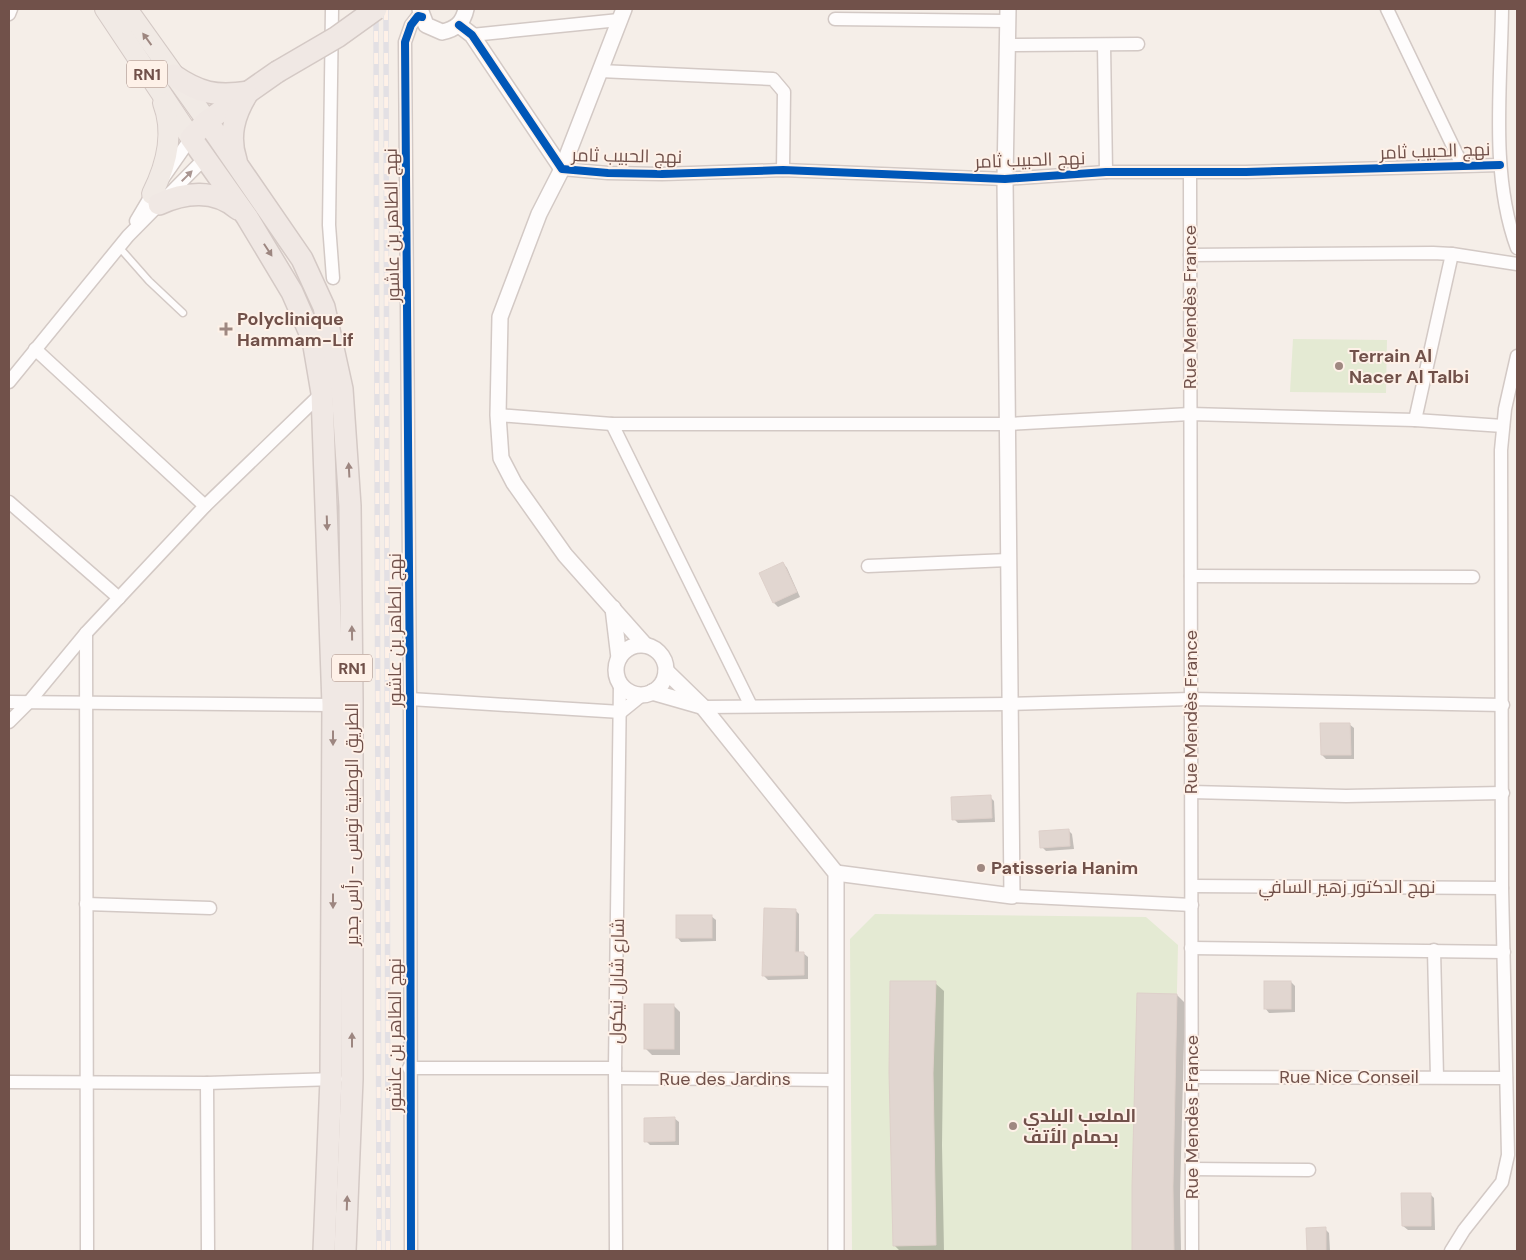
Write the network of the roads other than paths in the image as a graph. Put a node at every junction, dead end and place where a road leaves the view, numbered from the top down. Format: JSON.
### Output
{"nodes":[{"id":1,"x":12,"y":9,"type":"edge"},
{"id":2,"x":105,"y":9,"type":"edge"},
{"id":3,"x":127,"y":9,"type":"edge"},
{"id":4,"x":332,"y":9,"type":"edge"},
{"id":5,"x":376,"y":9,"type":"edge"},
{"id":6,"x":466,"y":9,"type":"edge"},
{"id":7,"x":1387,"y":9,"type":"edge"},
{"id":8,"x":1502,"y":9,"type":"edge"},
{"id":9,"x":421,"y":13,"type":"edge"},
{"id":10,"x":9,"y":14,"type":"edge"},
{"id":11,"x":621,"y":14,"type":"edge"},
{"id":12,"x":875,"y":14,"type":"edge"},
{"id":13,"x":1008,"y":15,"type":"edge"},
{"id":14,"x":835,"y":19,"type":"dead end"},
{"id":15,"x":459,"y":25,"type":"junction"},
{"id":16,"x":472,"y":35,"type":"junction"},
{"id":17,"x":1138,"y":44,"type":"dead end"},
{"id":18,"x":1008,"y":45,"type":"junction"},
{"id":19,"x":1104,"y":45,"type":"junction"},
{"id":20,"x":600,"y":71,"type":"junction"},
{"id":21,"x":173,"y":75,"type":"junction"},
{"id":22,"x":155,"y":85,"type":"junction"},
{"id":23,"x":248,"y":92,"type":"junction"},
{"id":24,"x":207,"y":122,"type":"junction"},
{"id":25,"x":191,"y":138,"type":"junction"},
{"id":26,"x":221,"y":143,"type":"junction"},
{"id":27,"x":205,"y":158,"type":"junction"},
{"id":28,"x":1462,"y":165,"type":"junction"},
{"id":29,"x":1500,"y":165,"type":"junction"},
{"id":30,"x":562,"y":169,"type":"junction"},
{"id":31,"x":240,"y":170,"type":"junction"},
{"id":32,"x":783,"y":170,"type":"junction"},
{"id":33,"x":1106,"y":172,"type":"junction"},
{"id":34,"x":1190,"y":173,"type":"junction"},
{"id":35,"x":1005,"y":179,"type":"junction"},
{"id":36,"x":156,"y":199,"type":"junction"},
{"id":37,"x":247,"y":217,"type":"junction"},
{"id":38,"x":119,"y":247,"type":"junction"},
{"id":39,"x":1517,"y":248,"type":"edge"},
{"id":40,"x":1452,"y":254,"type":"junction"},
{"id":41,"x":1190,"y":255,"type":"junction"},
{"id":42,"x":1517,"y":264,"type":"edge"},
{"id":43,"x":333,"y":278,"type":"dead end"},
{"id":44,"x":183,"y":313,"type":"dead end"},
{"id":45,"x":35,"y":349,"type":"junction"},
{"id":46,"x":1517,"y":356,"type":"edge"},
{"id":47,"x":9,"y":382,"type":"edge"},
{"id":48,"x":322,"y":392,"type":"junction"},
{"id":49,"x":1190,"y":414,"type":"junction"},
{"id":50,"x":498,"y":415,"type":"junction"},
{"id":51,"x":1415,"y":420,"type":"junction"},
{"id":52,"x":612,"y":424,"type":"junction"},
{"id":53,"x":1007,"y":424,"type":"junction"},
{"id":54,"x":1503,"y":426,"type":"junction"},
{"id":55,"x":9,"y":502,"type":"edge"},
{"id":56,"x":205,"y":506,"type":"junction"},
{"id":57,"x":1008,"y":560,"type":"junction"},
{"id":58,"x":868,"y":566,"type":"dead end"},
{"id":59,"x":1191,"y":576,"type":"junction"},
{"id":60,"x":1473,"y":577,"type":"dead end"},
{"id":61,"x":119,"y":598,"type":"junction"},
{"id":62,"x":613,"y":608,"type":"junction"},
{"id":63,"x":86,"y":632,"type":"junction"},
{"id":64,"x":645,"y":645,"type":"junction"},
{"id":65,"x":619,"y":658,"type":"junction"},
{"id":66,"x":666,"y":671,"type":"junction"},
{"id":67,"x":620,"y":683,"type":"junction"},
{"id":68,"x":9,"y":691,"type":"edge"},
{"id":69,"x":647,"y":693,"type":"junction"},
{"id":70,"x":410,"y":699,"type":"junction"},
{"id":71,"x":1191,"y":699,"type":"junction"},
{"id":72,"x":19,"y":702,"type":"edge"},
{"id":73,"x":86,"y":702,"type":"junction"},
{"id":74,"x":1008,"y":704,"type":"junction"},
{"id":75,"x":333,"y":705,"type":"junction"},
{"id":76,"x":1503,"y":705,"type":"junction"},
{"id":77,"x":751,"y":706,"type":"junction"},
{"id":78,"x":703,"y":707,"type":"junction"},
{"id":79,"x":621,"y":712,"type":"junction"},
{"id":80,"x":9,"y":722,"type":"edge"},
{"id":81,"x":1191,"y":792,"type":"junction"},
{"id":82,"x":1503,"y":793,"type":"junction"},
{"id":83,"x":836,"y":873,"type":"junction"},
{"id":84,"x":1192,"y":886,"type":"junction"},
{"id":85,"x":1502,"y":888,"type":"junction"},
{"id":86,"x":1012,"y":896,"type":"junction"},
{"id":87,"x":86,"y":904,"type":"junction"},
{"id":88,"x":1192,"y":905,"type":"junction"},
{"id":89,"x":210,"y":908,"type":"dead end"},
{"id":90,"x":1191,"y":948,"type":"junction"},
{"id":91,"x":1434,"y":950,"type":"junction"},
{"id":92,"x":1504,"y":952,"type":"junction"},
{"id":93,"x":409,"y":1068,"type":"junction"},
{"id":94,"x":616,"y":1073,"type":"junction"},
{"id":95,"x":1192,"y":1077,"type":"junction"},
{"id":96,"x":1437,"y":1077,"type":"junction"},
{"id":97,"x":1506,"y":1078,"type":"junction"},
{"id":98,"x":331,"y":1079,"type":"junction"},
{"id":99,"x":352,"y":1079,"type":"junction"},
{"id":100,"x":834,"y":1080,"type":"junction"},
{"id":101,"x":9,"y":1082,"type":"edge"},
{"id":102,"x":86,"y":1083,"type":"junction"},
{"id":103,"x":207,"y":1083,"type":"junction"},
{"id":104,"x":1192,"y":1169,"type":"junction"},
{"id":105,"x":1309,"y":1170,"type":"dead end"},
{"id":106,"x":86,"y":1251,"type":"edge"},
{"id":107,"x":208,"y":1251,"type":"edge"},
{"id":108,"x":324,"y":1251,"type":"edge"},
{"id":109,"x":345,"y":1251,"type":"edge"},
{"id":110,"x":411,"y":1251,"type":"edge"},
{"id":111,"x":616,"y":1251,"type":"edge"},
{"id":112,"x":836,"y":1251,"type":"edge"},
{"id":113,"x":1192,"y":1251,"type":"edge"},
{"id":114,"x":1451,"y":1251,"type":"edge"}],
"edges":[{"from":1,"to":10,"type":"street"},
{"from":2,"to":22,"type":"main road","name":"الطريق الوطنية تونس - رأس جدير","number":"RN1"},
{"from":21,"to":3,"type":"main road","name":"الطريق الوطنية تونس - رأس جدير","number":"RN1","one_way":true},
{"from":4,"to":43,"type":"street"},
{"from":5,"to":23,"type":"highway","bridge":true},
{"from":6,"to":15,"type":"street"},
{"from":7,"to":28,"type":"street"},
{"from":8,"to":29,"type":"street"},
{"from":9,"to":15,"type":"street"},
{"from":9,"to":70,"type":"street","name":"نهج الطاهر بن عاشور"},
{"from":11,"to":16,"type":"street"},
{"from":11,"to":20,"type":"street"},
{"from":12,"to":13,"type":"street"},
{"from":12,"to":14,"type":"street"},
{"from":13,"to":18,"type":"street"},
{"from":15,"to":16,"type":"street"},
{"from":16,"to":30,"type":"street"},
{"from":17,"to":19,"type":"street"},
{"from":18,"to":19,"type":"street"},
{"from":18,"to":35,"type":"street"},
{"from":19,"to":33,"type":"street"},
{"from":20,"to":30,"type":"street"},
{"from":20,"to":32,"type":"street"},
{"from":21,"to":23,"type":"highway"},
{"from":21,"to":24,"type":"main road","name":"الطريق الوطنية تونس - رأس جدير","number":"RN1"},
{"from":22,"to":25,"type":"main road","name":"الطريق الوطنية تونس - رأس جدير","number":"RN1"},
{"from":22,"to":36,"type":"main road"},
{"from":23,"to":24,"type":"highway"},
{"from":23,"to":31,"type":"highway"},
{"from":24,"to":25,"type":"highway"},
{"from":24,"to":26,"type":"highway","name":"الطريق الوطنية تونس - رأس جدير","number":"RN1"},
{"from":25,"to":27,"type":"highway","name":"الطريق الوطنية تونس - رأس جدير","number":"RN1"},
{"from":25,"to":36,"type":"street"},
{"from":26,"to":27,"type":"highway"},
{"from":26,"to":31,"type":"highway","name":"الطريق الوطنية تونس - رأس جدير","number":"RN1"},
{"from":36,"to":27,"type":"street","one_way":true},
{"from":27,"to":37,"type":"highway","name":"الطريق الوطنية تونس - رأس جدير","number":"RN1"},
{"from":28,"to":29,"type":"street","name":"نهج الحبيب ثامر"},
{"from":28,"to":34,"type":"street","name":"نهج الحبيب ثامر"},
{"from":29,"to":39,"type":"street"},
{"from":30,"to":32,"type":"street","name":"نهج الحبيب ثامر"},
{"from":30,"to":50,"type":"street"},
{"from":99,"to":31,"type":"highway","name":"الطريق الوطنية تونس - رأس جدير","number":"RN1","one_way":true},
{"from":32,"to":35,"type":"street","name":"نهج الحبيب ثامر"},
{"from":33,"to":34,"type":"street","name":"نهج الحبيب ثامر"},
{"from":33,"to":35,"type":"street","name":"نهج الحبيب ثامر"},
{"from":34,"to":41,"type":"street","name":"Rue Mendès France"},
{"from":35,"to":53,"type":"street"},
{"from":36,"to":37,"type":"highway"},
{"from":36,"to":38,"type":"street"},
{"from":37,"to":48,"type":"highway","name":"الطريق الوطنية تونس - رأس جدير","number":"RN1","one_way":true},
{"from":38,"to":44,"type":"lane"},
{"from":38,"to":45,"type":"street"},
{"from":40,"to":41,"type":"street"},
{"from":40,"to":42,"type":"street"},
{"from":40,"to":51,"type":"street"},
{"from":41,"to":49,"type":"street","name":"Rue Mendès France"},
{"from":45,"to":47,"type":"street"},
{"from":45,"to":56,"type":"street"},
{"from":46,"to":54,"type":"street"},
{"from":48,"to":56,"type":"street"},
{"from":48,"to":75,"type":"highway","name":"الطريق الوطنية تونس - رأس جدير","number":"RN1","one_way":true},
{"from":49,"to":51,"type":"street"},
{"from":49,"to":53,"type":"street"},
{"from":49,"to":59,"type":"street","name":"Rue Mendès France"},
{"from":50,"to":52,"type":"street"},
{"from":50,"to":62,"type":"street"},
{"from":51,"to":54,"type":"street"},
{"from":52,"to":53,"type":"street"},
{"from":52,"to":77,"type":"street"},
{"from":53,"to":57,"type":"street"},
{"from":54,"to":76,"type":"street"},
{"from":55,"to":61,"type":"street"},
{"from":56,"to":61,"type":"street"},
{"from":57,"to":58,"type":"street"},
{"from":57,"to":74,"type":"street"},
{"from":59,"to":60,"type":"street"},
{"from":59,"to":71,"type":"street","name":"Rue Mendès France"},
{"from":61,"to":63,"type":"street"},
{"from":62,"to":64,"type":"street"},
{"from":62,"to":65,"type":"street"},
{"from":63,"to":72,"type":"street"},
{"from":63,"to":73,"type":"street"},
{"from":64,"to":65,"type":"street"},
{"from":64,"to":66,"type":"street"},
{"from":65,"to":67,"type":"street"},
{"from":66,"to":69,"type":"street"},
{"from":66,"to":78,"type":"street"},
{"from":67,"to":69,"type":"street"},
{"from":67,"to":79,"type":"street","name":"شارع شارل نيكول"},
{"from":68,"to":72,"type":"street"},
{"from":69,"to":78,"type":"street"},
{"from":69,"to":79,"type":"street"},
{"from":70,"to":79,"type":"street"},
{"from":70,"to":93,"type":"street","name":"نهج الطاهر بن عاشور"},
{"from":71,"to":74,"type":"street"},
{"from":71,"to":76,"type":"street"},
{"from":71,"to":81,"type":"street","name":"Rue Mendès France"},
{"from":72,"to":73,"type":"street"},
{"from":72,"to":80,"type":"street"},
{"from":73,"to":75,"type":"street"},
{"from":73,"to":87,"type":"street"},
{"from":74,"to":77,"type":"street"},
{"from":74,"to":86,"type":"street"},
{"from":75,"to":98,"type":"highway","name":"الطريق الوطنية تونس - رأس جدير","number":"RN1","one_way":true},
{"from":76,"to":82,"type":"street"},
{"from":77,"to":78,"type":"street"},
{"from":78,"to":83,"type":"street"},
{"from":79,"to":94,"type":"street","name":"شارع شارل نيكول"},
{"from":81,"to":82,"type":"street"},
{"from":81,"to":84,"type":"street","name":"Rue Mendès France"},
{"from":82,"to":85,"type":"street"},
{"from":83,"to":86,"type":"street"},
{"from":83,"to":100,"type":"street"},
{"from":84,"to":85,"type":"street","name":"نهج الدكتور زهير السافي"},
{"from":84,"to":88,"type":"street","name":"Rue Mendès France"},
{"from":85,"to":92,"type":"street"},
{"from":86,"to":88,"type":"street"},
{"from":87,"to":89,"type":"street"},
{"from":87,"to":102,"type":"street"},
{"from":88,"to":90,"type":"street","name":"Rue Mendès France"},
{"from":90,"to":91,"type":"street"},
{"from":90,"to":95,"type":"street","name":"Rue Mendès France"},
{"from":91,"to":92,"type":"street"},
{"from":91,"to":96,"type":"street"},
{"from":92,"to":97,"type":"street"},
{"from":93,"to":94,"type":"street","name":"Rue des Jardins"},
{"from":93,"to":110,"type":"street","name":"نهج الطاهر بن عاشور"},
{"from":94,"to":100,"type":"street","name":"Rue des Jardins"},
{"from":94,"to":111,"type":"street","name":"شارع شارل نيكول"},
{"from":95,"to":96,"type":"street","name":"Rue Nice Conseil"},
{"from":95,"to":104,"type":"street","name":"Rue Mendès France"},
{"from":96,"to":97,"type":"street","name":"Rue Nice Conseil"},
{"from":97,"to":114,"type":"street"},
{"from":98,"to":99,"type":"street"},
{"from":98,"to":103,"type":"street"},
{"from":98,"to":108,"type":"highway","name":"الطريق الوطنية تونس - رأس جدير","number":"RN1"},
{"from":109,"to":99,"type":"highway","name":"الطريق الوطنية تونس - رأس جدير","number":"RN1","one_way":true},
{"from":100,"to":112,"type":"street"},
{"from":101,"to":102,"type":"street"},
{"from":102,"to":103,"type":"street"},
{"from":102,"to":106,"type":"street"},
{"from":103,"to":107,"type":"street"},
{"from":104,"to":105,"type":"street"},
{"from":104,"to":113,"type":"street","name":"Rue Mendès France"}]}
